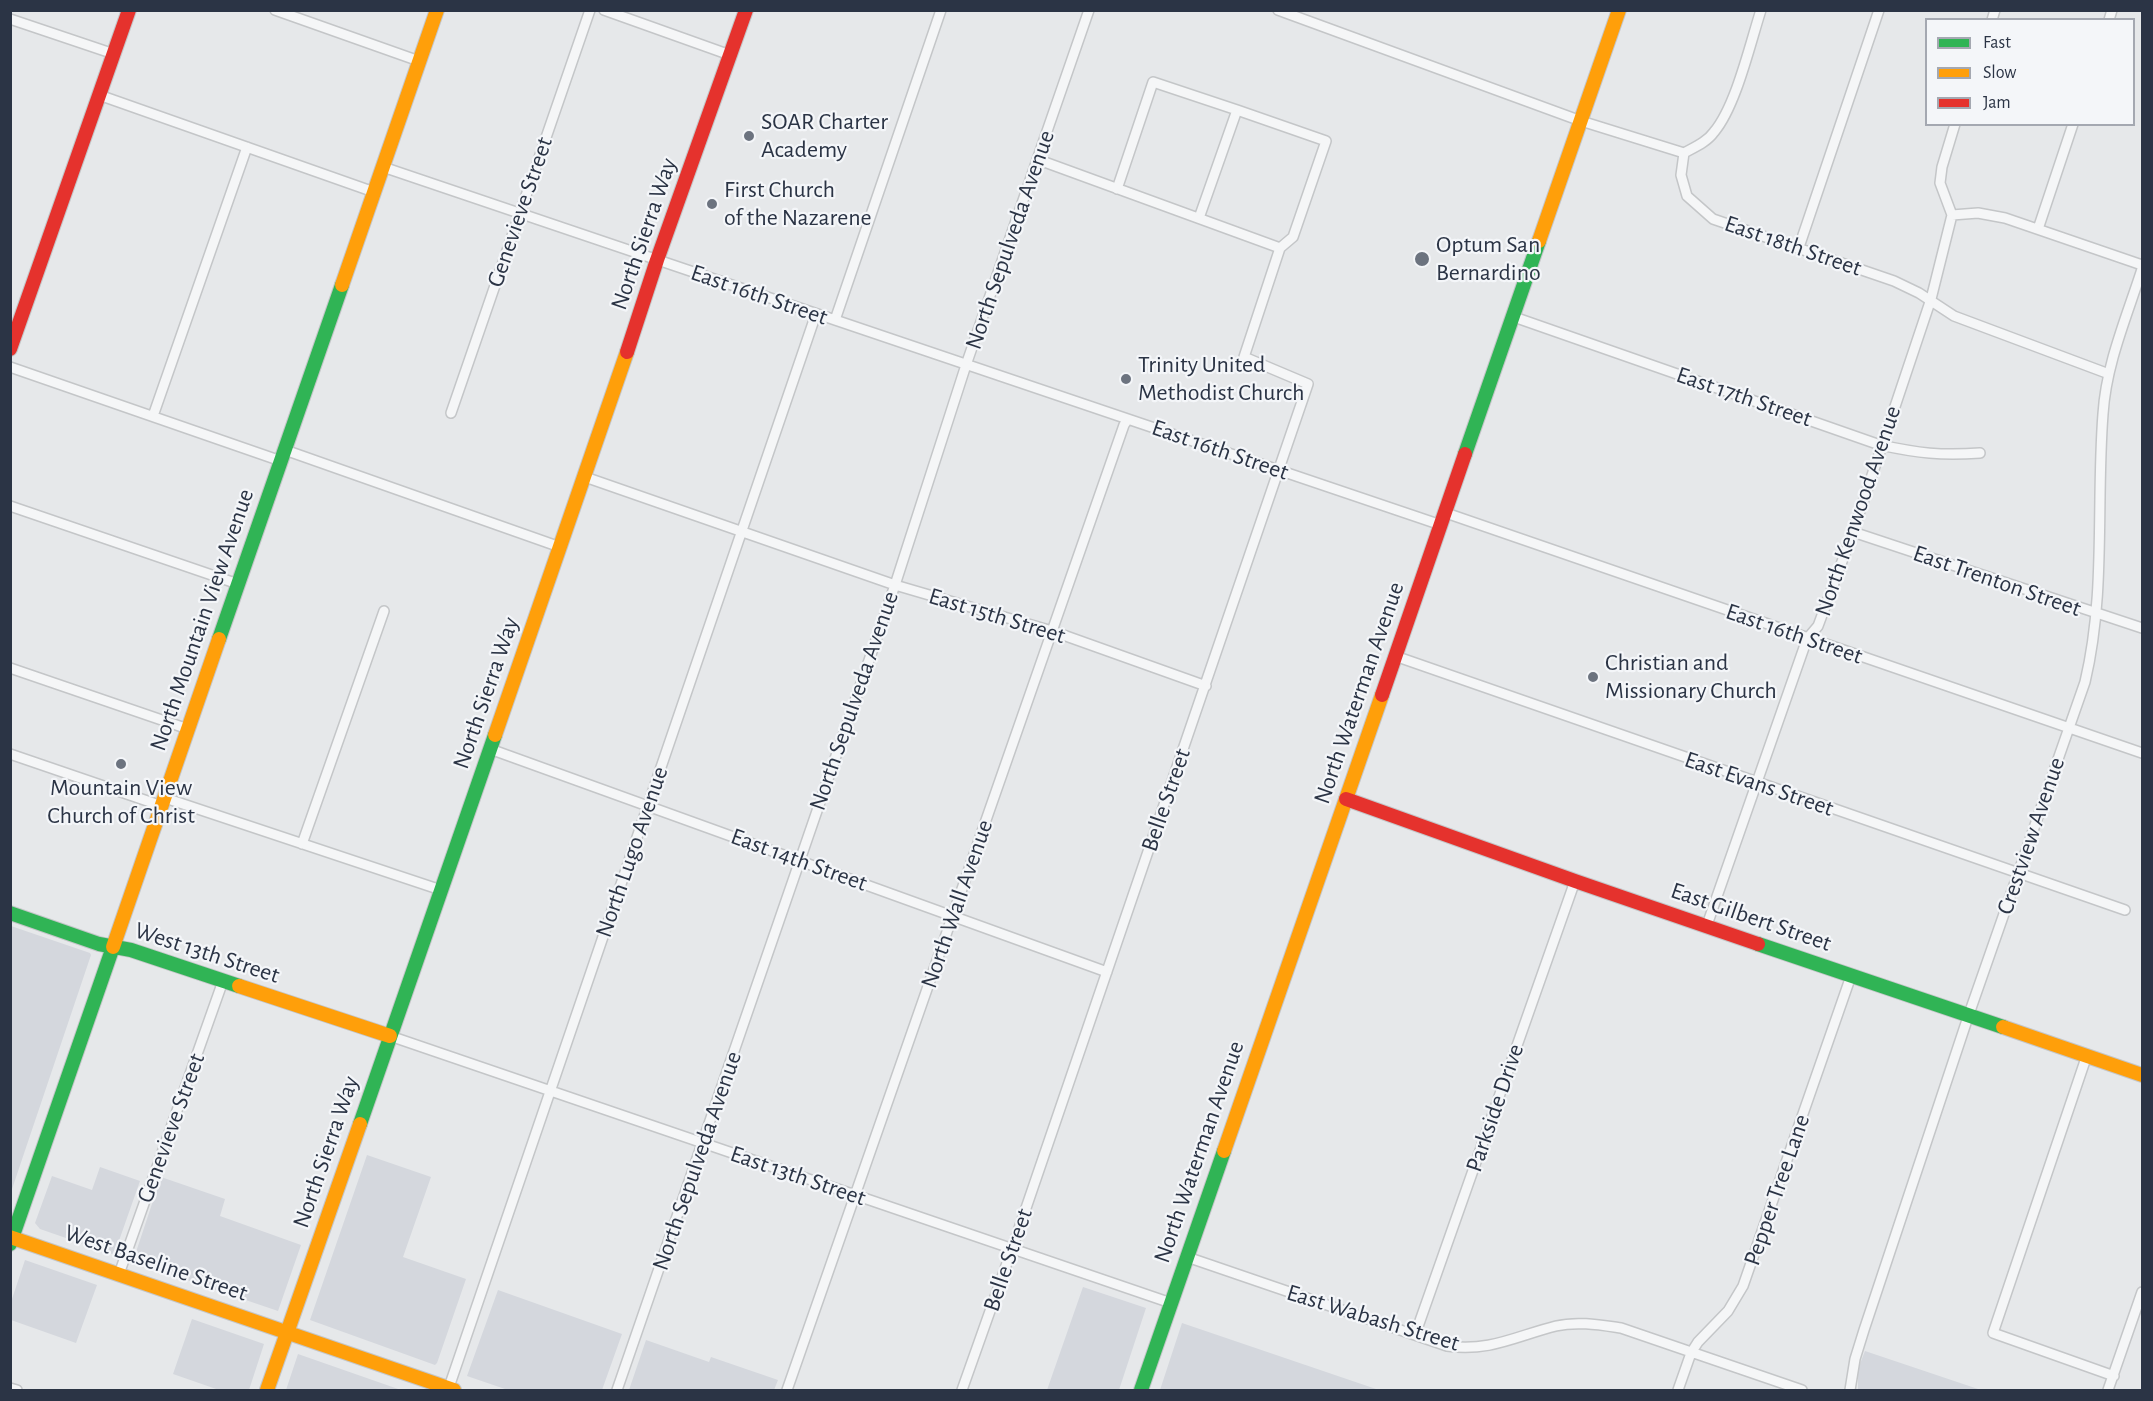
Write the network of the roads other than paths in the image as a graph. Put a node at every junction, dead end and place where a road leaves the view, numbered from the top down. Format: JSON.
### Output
{"nodes":[{"id":1,"x":129,"y":10,"type":"edge"},
{"id":2,"x":275,"y":10,"type":"edge"},
{"id":3,"x":437,"y":10,"type":"edge"},
{"id":4,"x":590,"y":10,"type":"edge"},
{"id":5,"x":604,"y":10,"type":"edge"},
{"id":6,"x":746,"y":10,"type":"edge"},
{"id":7,"x":941,"y":10,"type":"edge"},
{"id":8,"x":1089,"y":10,"type":"edge"},
{"id":9,"x":1278,"y":10,"type":"edge"},
{"id":10,"x":1619,"y":10,"type":"edge"},
{"id":11,"x":1761,"y":10,"type":"edge"},
{"id":12,"x":1879,"y":10,"type":"edge"},
{"id":13,"x":10,"y":19,"type":"edge"},
{"id":14,"x":114,"y":54,"type":"junction"},
{"id":15,"x":730,"y":55,"type":"junction"},
{"id":16,"x":419,"y":61,"type":"junction"},
{"id":17,"x":99,"y":95,"type":"junction"},
{"id":18,"x":1237,"y":110,"type":"junction"},
{"id":19,"x":1581,"y":121,"type":"junction"},
{"id":20,"x":1954,"y":126,"type":"edge"},
{"id":21,"x":2072,"y":126,"type":"edge"},
{"id":22,"x":247,"y":147,"type":"junction"},
{"id":23,"x":1684,"y":153,"type":"junction"},
{"id":24,"x":1039,"y":160,"type":"junction"},
{"id":25,"x":383,"y":167,"type":"junction"},
{"id":26,"x":1117,"y":189,"type":"junction"},
{"id":27,"x":374,"y":192,"type":"junction"},
{"id":28,"x":520,"y":214,"type":"junction"},
{"id":29,"x":1952,"y":215,"type":"junction"},
{"id":30,"x":1199,"y":218,"type":"junction"},
{"id":31,"x":2038,"y":229,"type":"junction"},
{"id":32,"x":1281,"y":248,"type":"junction"},
{"id":33,"x":1799,"y":248,"type":"junction"},
{"id":34,"x":657,"y":260,"type":"junction"},
{"id":35,"x":2142,"y":267,"type":"edge"},
{"id":36,"x":1931,"y":299,"type":"junction"},
{"id":37,"x":816,"y":314,"type":"junction"},
{"id":38,"x":1514,"y":316,"type":"junction"},
{"id":39,"x":835,"y":320,"type":"junction"},
{"id":40,"x":10,"y":349,"type":"edge"},
{"id":41,"x":966,"y":365,"type":"junction"},
{"id":42,"x":10,"y":367,"type":"edge"},
{"id":43,"x":2109,"y":374,"type":"junction"},
{"id":44,"x":451,"y":413,"type":"dead end"},
{"id":45,"x":153,"y":416,"type":"junction"},
{"id":46,"x":1128,"y":419,"type":"junction"},
{"id":47,"x":1881,"y":445,"type":"junction"},
{"id":48,"x":1980,"y":453,"type":"dead end"},
{"id":49,"x":283,"y":455,"type":"junction"},
{"id":50,"x":1279,"y":471,"type":"junction"},
{"id":51,"x":585,"y":477,"type":"junction"},
{"id":52,"x":10,"y":506,"type":"edge"},
{"id":53,"x":1444,"y":519,"type":"junction"},
{"id":54,"x":741,"y":530,"type":"junction"},
{"id":55,"x":1852,"y":532,"type":"junction"},
{"id":56,"x":560,"y":547,"type":"junction"},
{"id":57,"x":238,"y":584,"type":"junction"},
{"id":58,"x":895,"y":585,"type":"junction"},
{"id":59,"x":384,"y":611,"type":"dead end"},
{"id":60,"x":2095,"y":613,"type":"junction"},
{"id":61,"x":2142,"y":628,"type":"edge"},
{"id":62,"x":1052,"y":631,"type":"junction"},
{"id":63,"x":1807,"y":639,"type":"junction"},
{"id":64,"x":1395,"y":656,"type":"junction"},
{"id":65,"x":10,"y":668,"type":"edge"},
{"id":66,"x":1206,"y":686,"type":"junction"},
{"id":67,"x":2069,"y":728,"type":"junction"},
{"id":68,"x":188,"y":729,"type":"junction"},
{"id":69,"x":490,"y":749,"type":"junction"},
{"id":70,"x":2142,"y":753,"type":"edge"},
{"id":71,"x":10,"y":754,"type":"edge"},
{"id":72,"x":1756,"y":783,"type":"junction"},
{"id":73,"x":1346,"y":799,"type":"junction"},
{"id":74,"x":163,"y":802,"type":"junction"},
{"id":75,"x":648,"y":804,"type":"junction"},
{"id":76,"x":302,"y":844,"type":"junction"},
{"id":77,"x":799,"y":861,"type":"junction"},
{"id":78,"x":2019,"y":873,"type":"junction"},
{"id":79,"x":1575,"y":881,"type":"junction"},
{"id":80,"x":441,"y":890,"type":"junction"},
{"id":81,"x":2125,"y":910,"type":"dead end"},
{"id":82,"x":10,"y":913,"type":"edge"},
{"id":83,"x":952,"y":917,"type":"junction"},
{"id":84,"x":1707,"y":925,"type":"junction"},
{"id":85,"x":113,"y":946,"type":"junction"},
{"id":86,"x":1107,"y":972,"type":"junction"},
{"id":87,"x":1851,"y":976,"type":"junction"},
{"id":88,"x":224,"y":981,"type":"junction"},
{"id":89,"x":1968,"y":1014,"type":"junction"},
{"id":90,"x":390,"y":1036,"type":"junction"},
{"id":91,"x":2087,"y":1055,"type":"junction"},
{"id":92,"x":2142,"y":1074,"type":"edge"},
{"id":93,"x":552,"y":1092,"type":"junction"},
{"id":94,"x":703,"y":1143,"type":"junction"},
{"id":95,"x":855,"y":1195,"type":"junction"},
{"id":96,"x":11,"y":1240,"type":"edge"},
{"id":97,"x":1012,"y":1249,"type":"junction"},
{"id":98,"x":1187,"y":1257,"type":"junction"},
{"id":99,"x":119,"y":1274,"type":"junction"},
{"id":100,"x":2142,"y":1292,"type":"edge"},
{"id":101,"x":1171,"y":1303,"type":"junction"},
{"id":102,"x":288,"y":1332,"type":"junction"},
{"id":103,"x":1415,"y":1335,"type":"junction"},
{"id":104,"x":1691,"y":1353,"type":"junction"},
{"id":105,"x":2114,"y":1376,"type":"junction"},
{"id":106,"x":10,"y":1388,"type":"edge"},
{"id":107,"x":17,"y":1390,"type":"edge"},
{"id":108,"x":267,"y":1390,"type":"edge"},
{"id":109,"x":450,"y":1390,"type":"edge"},
{"id":110,"x":617,"y":1390,"type":"edge"},
{"id":111,"x":787,"y":1390,"type":"edge"},
{"id":112,"x":962,"y":1390,"type":"edge"},
{"id":113,"x":1141,"y":1390,"type":"edge"},
{"id":114,"x":1678,"y":1390,"type":"edge"},
{"id":115,"x":1802,"y":1390,"type":"edge"},
{"id":116,"x":1850,"y":1390,"type":"edge"},
{"id":117,"x":2108,"y":1390,"type":"edge"}],
"edges":[{"from":1,"to":14,"type":"street"},
{"from":2,"to":16,"type":"street"},
{"from":3,"to":16,"type":"street","name":"North Mountain View Avenue"},
{"from":4,"to":28,"type":"street","name":"Genevieve Street"},
{"from":5,"to":15,"type":"street"},
{"from":6,"to":15,"type":"street","name":"North Sierra Way"},
{"from":7,"to":39,"type":"street"},
{"from":8,"to":24,"type":"street","name":"North Sepulveda Avenue"},
{"from":9,"to":19,"type":"street"},
{"from":10,"to":19,"type":"street","name":"North Waterman Avenue"},
{"from":11,"to":23,"type":"street"},
{"from":12,"to":33,"type":"street"},
{"from":13,"to":14,"type":"street"},
{"from":14,"to":17,"type":"street"},
{"from":15,"to":34,"type":"street","name":"North Sierra Way"},
{"from":16,"to":25,"type":"street","name":"North Mountain View Avenue"},
{"from":17,"to":22,"type":"street"},
{"from":17,"to":40,"type":"street"},
{"from":18,"to":26,"type":"street"},
{"from":18,"to":30,"type":"street"},
{"from":18,"to":32,"type":"street"},
{"from":19,"to":23,"type":"street"},
{"from":19,"to":38,"type":"street","name":"North Waterman Avenue"},
{"from":20,"to":29,"type":"street"},
{"from":21,"to":31,"type":"street"},
{"from":22,"to":27,"type":"street"},
{"from":22,"to":45,"type":"street"},
{"from":23,"to":33,"type":"street","name":"East 18th Street"},
{"from":24,"to":26,"type":"street"},
{"from":24,"to":41,"type":"street","name":"North Sepulveda Avenue"},
{"from":25,"to":27,"type":"street","name":"North Mountain View Avenue"},
{"from":25,"to":28,"type":"street","name":"East 16th Street"},
{"from":26,"to":30,"type":"street"},
{"from":27,"to":49,"type":"street","name":"North Mountain View Avenue"},
{"from":28,"to":34,"type":"street","name":"East 16th Street"},
{"from":28,"to":44,"type":"street","name":"Genevieve Street"},
{"from":29,"to":31,"type":"street"},
{"from":29,"to":36,"type":"street","name":"North Kenwood Avenue"},
{"from":30,"to":32,"type":"street"},
{"from":31,"to":35,"type":"street"},
{"from":32,"to":50,"type":"street","name":"Belle Street"},
{"from":33,"to":36,"type":"street","name":"East 18th Street"},
{"from":34,"to":37,"type":"street","name":"East 16th Street"},
{"from":34,"to":51,"type":"street","name":"North Sierra Way"},
{"from":35,"to":43,"type":"street","name":"Crestview Avenue"},
{"from":36,"to":43,"type":"street","name":"East 18th Street"},
{"from":36,"to":47,"type":"street","name":"North Kenwood Avenue"},
{"from":37,"to":39,"type":"street","name":"East 16th Street"},
{"from":37,"to":54,"type":"street","name":"North Lugo Avenue"},
{"from":38,"to":47,"type":"street","name":"East 17th Street"},
{"from":38,"to":53,"type":"street","name":"North Waterman Avenue"},
{"from":39,"to":41,"type":"street","name":"East 16th Street"},
{"from":41,"to":46,"type":"street","name":"East 16th Street"},
{"from":41,"to":58,"type":"street","name":"North Sepulveda Avenue"},
{"from":42,"to":45,"type":"street"},
{"from":43,"to":60,"type":"street","name":"Crestview Avenue"},
{"from":45,"to":49,"type":"street"},
{"from":46,"to":50,"type":"street","name":"East 16th Street"},
{"from":46,"to":62,"type":"street","name":"North Wall Avenue"},
{"from":47,"to":48,"type":"street","name":"East 17th Street"},
{"from":47,"to":55,"type":"street","name":"North Kenwood Avenue"},
{"from":49,"to":56,"type":"street"},
{"from":49,"to":57,"type":"street","name":"North Mountain View Avenue"},
{"from":50,"to":53,"type":"street","name":"East 16th Street"},
{"from":50,"to":66,"type":"street","name":"Belle Street"},
{"from":51,"to":54,"type":"street","name":"East 15th Street"},
{"from":51,"to":56,"type":"street","name":"North Sierra Way"},
{"from":52,"to":57,"type":"street"},
{"from":53,"to":63,"type":"street","name":"East 16th Street"},
{"from":53,"to":64,"type":"street","name":"North Waterman Avenue"},
{"from":54,"to":58,"type":"street","name":"East 15th Street"},
{"from":54,"to":75,"type":"street","name":"North Lugo Avenue"},
{"from":55,"to":60,"type":"street","name":"East Trenton Street"},
{"from":55,"to":63,"type":"street","name":"North Kenwood Avenue"},
{"from":56,"to":69,"type":"street","name":"North Sierra Way"},
{"from":57,"to":68,"type":"street","name":"North Mountain View Avenue"},
{"from":58,"to":62,"type":"street","name":"East 15th Street"},
{"from":58,"to":77,"type":"street","name":"North Sepulveda Avenue"},
{"from":59,"to":76,"type":"street"},
{"from":60,"to":61,"type":"street","name":"East Trenton Street"},
{"from":60,"to":67,"type":"street","name":"Crestview Avenue"},
{"from":62,"to":66,"type":"street","name":"East 15th Street"},
{"from":62,"to":83,"type":"street","name":"North Wall Avenue"},
{"from":63,"to":67,"type":"street","name":"East 16th Street"},
{"from":63,"to":72,"type":"street","name":"North Kenwood Avenue"},
{"from":64,"to":72,"type":"street","name":"East Evans Street"},
{"from":64,"to":73,"type":"street","name":"North Waterman Avenue"},
{"from":65,"to":68,"type":"street"},
{"from":66,"to":86,"type":"street","name":"Belle Street"},
{"from":67,"to":70,"type":"street","name":"East 16th Street"},
{"from":67,"to":78,"type":"street","name":"Crestview Avenue"},
{"from":68,"to":74,"type":"street","name":"North Mountain View Avenue"},
{"from":69,"to":75,"type":"street","name":"East 14th Street"},
{"from":69,"to":80,"type":"street","name":"North Sierra Way"},
{"from":71,"to":74,"type":"street"},
{"from":72,"to":78,"type":"street","name":"East Evans Street"},
{"from":72,"to":84,"type":"street","name":"North Kenwood Avenue"},
{"from":73,"to":79,"type":"street","name":"East Gilbert Street"},
{"from":73,"to":98,"type":"street","name":"North Waterman Avenue"},
{"from":74,"to":76,"type":"street"},
{"from":74,"to":85,"type":"street","name":"North Mountain View Avenue"},
{"from":75,"to":77,"type":"street","name":"East 14th Street"},
{"from":75,"to":93,"type":"street","name":"North Lugo Avenue"},
{"from":76,"to":80,"type":"street"},
{"from":77,"to":83,"type":"street","name":"East 14th Street"},
{"from":77,"to":94,"type":"street","name":"North Sepulveda Avenue"},
{"from":78,"to":81,"type":"street","name":"East Evans Street"},
{"from":78,"to":89,"type":"street","name":"Crestview Avenue"},
{"from":79,"to":84,"type":"street","name":"East Gilbert Street"},
{"from":79,"to":103,"type":"street","name":"Parkside Drive"},
{"from":80,"to":90,"type":"street","name":"North Sierra Way"},
{"from":82,"to":85,"type":"street","name":"West 13th Street"},
{"from":83,"to":86,"type":"street","name":"East 14th Street"},
{"from":83,"to":95,"type":"street","name":"North Wall Avenue"},
{"from":84,"to":87,"type":"street","name":"East Gilbert Street"},
{"from":85,"to":88,"type":"street","name":"West 13th Street"},
{"from":85,"to":96,"type":"street","name":"North Mountain View Avenue"},
{"from":86,"to":97,"type":"street","name":"Belle Street"},
{"from":87,"to":89,"type":"street","name":"East Gilbert Street"},
{"from":87,"to":104,"type":"street","name":"Pepper Tree Lane"},
{"from":88,"to":90,"type":"street","name":"West 13th Street"},
{"from":88,"to":99,"type":"street","name":"Genevieve Street"},
{"from":89,"to":91,"type":"street","name":"East Gilbert Street"},
{"from":89,"to":116,"type":"street","name":"Crestview Avenue"},
{"from":90,"to":93,"type":"street","name":"East 13th Street"},
{"from":90,"to":102,"type":"street","name":"North Sierra Way"},
{"from":91,"to":92,"type":"street","name":"East Gilbert Street"},
{"from":91,"to":105,"type":"street"},
{"from":93,"to":94,"type":"street","name":"East 13th Street"},
{"from":93,"to":109,"type":"street","name":"North Lugo Avenue"},
{"from":94,"to":95,"type":"street","name":"East 13th Street"},
{"from":94,"to":110,"type":"street","name":"North Sepulveda Avenue"},
{"from":95,"to":97,"type":"street","name":"East 13th Street"},
{"from":95,"to":111,"type":"street","name":"North Wall Avenue"},
{"from":96,"to":99,"type":"street","name":"West Baseline Street"},
{"from":97,"to":101,"type":"street","name":"East 13th Street"},
{"from":97,"to":112,"type":"street","name":"Belle Street"},
{"from":98,"to":101,"type":"street","name":"North Waterman Avenue"},
{"from":98,"to":103,"type":"street","name":"East Wabash Street"},
{"from":99,"to":102,"type":"street","name":"West Baseline Street"},
{"from":100,"to":105,"type":"street"},
{"from":101,"to":113,"type":"street","name":"North Waterman Avenue"},
{"from":102,"to":108,"type":"street","name":"North Sierra Way"},
{"from":102,"to":109,"type":"street","name":"West Baseline Street"},
{"from":103,"to":104,"type":"street","name":"East Wabash Street"},
{"from":104,"to":114,"type":"street","name":"Pepper Tree Lane"},
{"from":104,"to":115,"type":"street","name":"East Wabash Street"},
{"from":105,"to":117,"type":"street"},
{"from":106,"to":107,"type":"street"}]}
